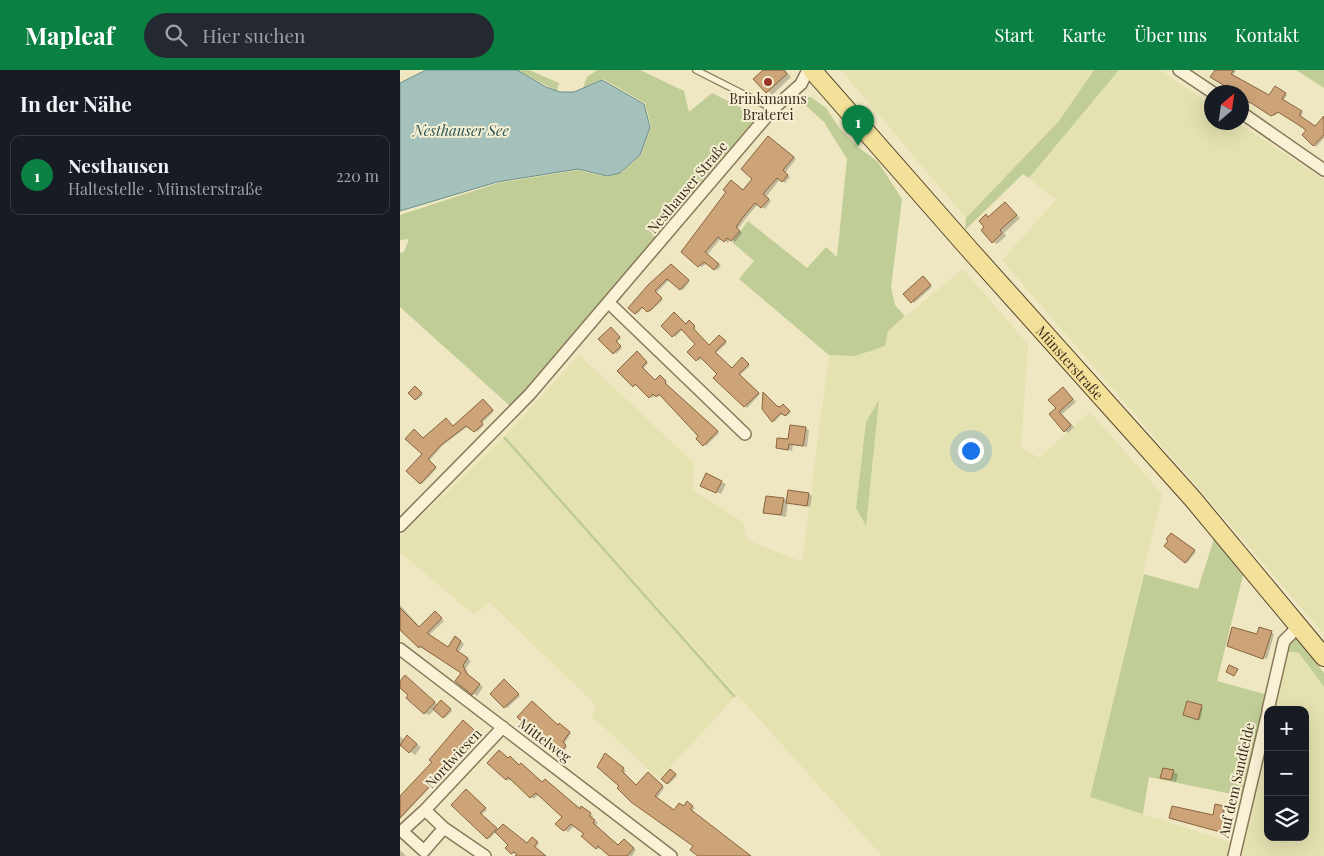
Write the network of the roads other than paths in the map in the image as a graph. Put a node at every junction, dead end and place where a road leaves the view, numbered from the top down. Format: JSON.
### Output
{"nodes":[{"id":1,"x":696,"y":70,"type":"edge"},
{"id":2,"x":810,"y":70,"type":"edge"},
{"id":3,"x":1179,"y":70,"type":"edge"},
{"id":4,"x":1204,"y":87,"type":"edge"},
{"id":5,"x":773,"y":109,"type":"junction"},
{"id":6,"x":1249,"y":118,"type":"edge"},
{"id":7,"x":1324,"y":170,"type":"edge"},
{"id":8,"x":609,"y":303,"type":"junction"},
{"id":9,"x":745,"y":434,"type":"dead end"},
{"id":10,"x":400,"y":526,"type":"edge"},
{"id":11,"x":1299,"y":626,"type":"junction"},
{"id":12,"x":402,"y":655,"type":"edge"},
{"id":13,"x":1324,"y":657,"type":"edge"},
{"id":14,"x":1269,"y":706,"type":"edge"},
{"id":15,"x":503,"y":727,"type":"junction"},
{"id":16,"x":1264,"y":728,"type":"edge"},
{"id":17,"x":425,"y":810,"type":"junction"},
{"id":18,"x":444,"y":828,"type":"junction"},
{"id":19,"x":486,"y":856,"type":"edge"},
{"id":20,"x":671,"y":856,"type":"edge"},
{"id":21,"x":1234,"y":856,"type":"edge"}],
"edges":[{"from":1,"to":5,"type":"lane"},
{"from":2,"to":5,"type":"street","name":"Nesthauser Straße"},
{"from":2,"to":11,"type":"main road","name":"Münsterstraße"},
{"from":3,"to":4,"type":"street"},
{"from":5,"to":8,"type":"street","name":"Nesthauser Straße"},
{"from":6,"to":7,"type":"street"},
{"from":8,"to":9,"type":"street"},
{"from":8,"to":10,"type":"street","name":"Nesthauser Straße"},
{"from":11,"to":13,"type":"main road","name":"Münsterstraße"},
{"from":11,"to":14,"type":"street","name":"Auf dem Sandfelde"},
{"from":12,"to":15,"type":"street","name":"Mittelweg"},
{"from":15,"to":17,"type":"street","name":"Nordwiesen"},
{"from":15,"to":20,"type":"street","name":"Mittelweg"},
{"from":16,"to":21,"type":"street","name":"Auf dem Sandfelde"},
{"from":17,"to":18,"type":"street"},
{"from":17,"to":18,"type":"street","name":"Nordwiesen"},
{"from":18,"to":19,"type":"street"}]}
